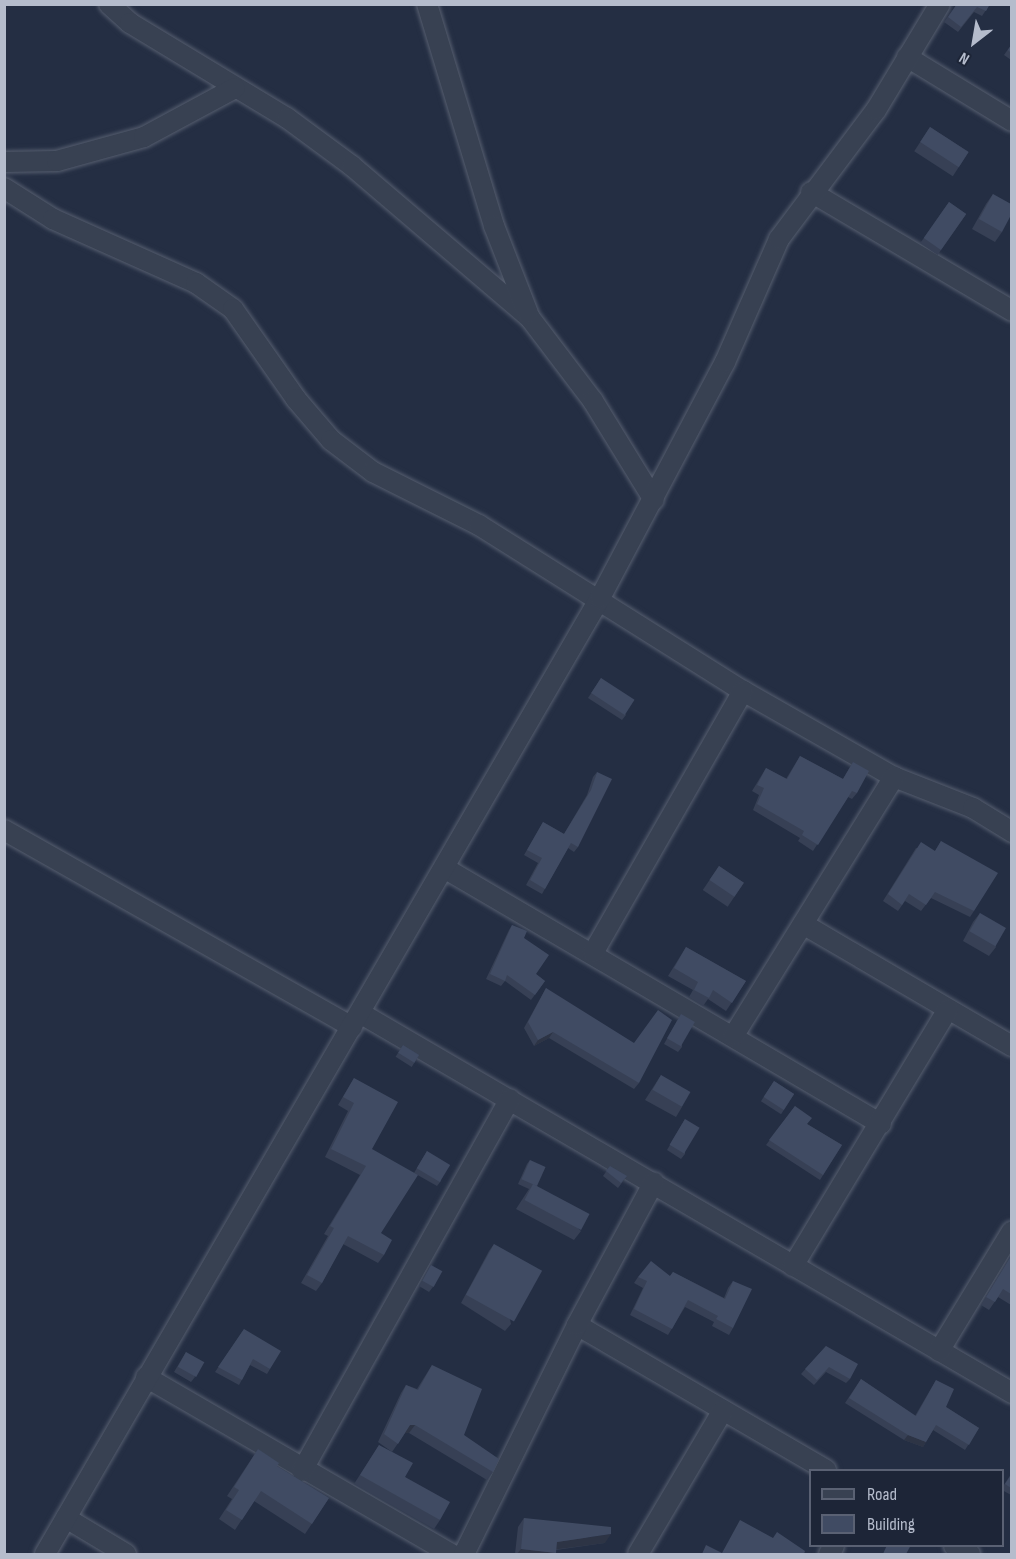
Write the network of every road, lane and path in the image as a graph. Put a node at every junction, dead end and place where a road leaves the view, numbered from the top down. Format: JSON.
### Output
{"nodes":[{"id":1,"x":109,"y":4,"type":"edge"},
{"id":2,"x":427,"y":4,"type":"edge"},
{"id":3,"x":940,"y":4,"type":"edge"},
{"id":4,"x":907,"y":57,"type":"junction"},
{"id":5,"x":236,"y":88,"type":"junction"},
{"id":6,"x":1011,"y":121,"type":"edge"},
{"id":7,"x":4,"y":162,"type":"edge"},
{"id":8,"x":4,"y":188,"type":"edge"},
{"id":9,"x":812,"y":192,"type":"junction"},
{"id":10,"x":1011,"y":311,"type":"edge"},
{"id":11,"x":530,"y":318,"type":"junction"},
{"id":12,"x":654,"y":500,"type":"junction"},
{"id":13,"x":600,"y":598,"type":"junction"},
{"id":14,"x":743,"y":691,"type":"junction"},
{"id":15,"x":894,"y":777,"type":"junction"},
{"id":16,"x":4,"y":830,"type":"edge"},
{"id":17,"x":1011,"y":832,"type":"edge"},
{"id":18,"x":446,"y":869,"type":"junction"},
{"id":19,"x":803,"y":924,"type":"junction"},
{"id":20,"x":592,"y":953,"type":"junction"},
{"id":21,"x":948,"y":1009,"type":"junction"},
{"id":22,"x":356,"y":1020,"type":"junction"},
{"id":23,"x":734,"y":1035,"type":"junction"},
{"id":24,"x":1011,"y":1046,"type":"edge"},
{"id":25,"x":510,"y":1099,"type":"junction"},
{"id":26,"x":881,"y":1124,"type":"junction"},
{"id":27,"x":654,"y":1182,"type":"junction"},
{"id":28,"x":1011,"y":1231,"type":"edge"},
{"id":29,"x":793,"y":1266,"type":"junction"},
{"id":30,"x":577,"y":1325,"type":"junction"},
{"id":31,"x":939,"y":1351,"type":"junction"},
{"id":32,"x":146,"y":1377,"type":"junction"},
{"id":33,"x":1011,"y":1393,"type":"edge"},
{"id":34,"x":723,"y":1410,"type":"junction"},
{"id":35,"x":824,"y":1469,"type":"edge"},
{"id":36,"x":302,"y":1471,"type":"junction"},
{"id":37,"x":66,"y":1518,"type":"junction"},
{"id":38,"x":45,"y":1554,"type":"edge"},
{"id":39,"x":126,"y":1554,"type":"edge"},
{"id":40,"x":451,"y":1554,"type":"edge"},
{"id":41,"x":464,"y":1554,"type":"edge"},
{"id":42,"x":638,"y":1554,"type":"edge"}],
"edges":[{"from":1,"to":5,"type":"street"},
{"from":2,"to":11,"type":"street"},
{"from":3,"to":4,"type":"street"},
{"from":4,"to":6,"type":"street"},
{"from":4,"to":9,"type":"street"},
{"from":5,"to":7,"type":"street"},
{"from":5,"to":11,"type":"street"},
{"from":8,"to":13,"type":"street"},
{"from":9,"to":10,"type":"street"},
{"from":9,"to":12,"type":"street"},
{"from":11,"to":12,"type":"street"},
{"from":12,"to":13,"type":"street"},
{"from":13,"to":14,"type":"street"},
{"from":13,"to":18,"type":"street"},
{"from":14,"to":15,"type":"street"},
{"from":14,"to":20,"type":"street"},
{"from":15,"to":17,"type":"street"},
{"from":15,"to":19,"type":"street"},
{"from":16,"to":22,"type":"street"},
{"from":18,"to":20,"type":"street"},
{"from":18,"to":22,"type":"street"},
{"from":19,"to":21,"type":"street"},
{"from":19,"to":23,"type":"street"},
{"from":20,"to":23,"type":"street"},
{"from":21,"to":24,"type":"street"},
{"from":21,"to":26,"type":"street"},
{"from":22,"to":25,"type":"street"},
{"from":22,"to":32,"type":"street"},
{"from":23,"to":26,"type":"street"},
{"from":25,"to":27,"type":"street"},
{"from":25,"to":36,"type":"street"},
{"from":26,"to":29,"type":"street"},
{"from":27,"to":29,"type":"street"},
{"from":27,"to":30,"type":"street"},
{"from":28,"to":31,"type":"street"},
{"from":29,"to":31,"type":"street"},
{"from":30,"to":34,"type":"street"},
{"from":30,"to":41,"type":"street"},
{"from":31,"to":33,"type":"street"},
{"from":32,"to":36,"type":"street"},
{"from":32,"to":37,"type":"street"},
{"from":34,"to":35,"type":"street"},
{"from":34,"to":42,"type":"street"},
{"from":36,"to":40,"type":"street"},
{"from":37,"to":38,"type":"street"},
{"from":37,"to":39,"type":"street"}]}
